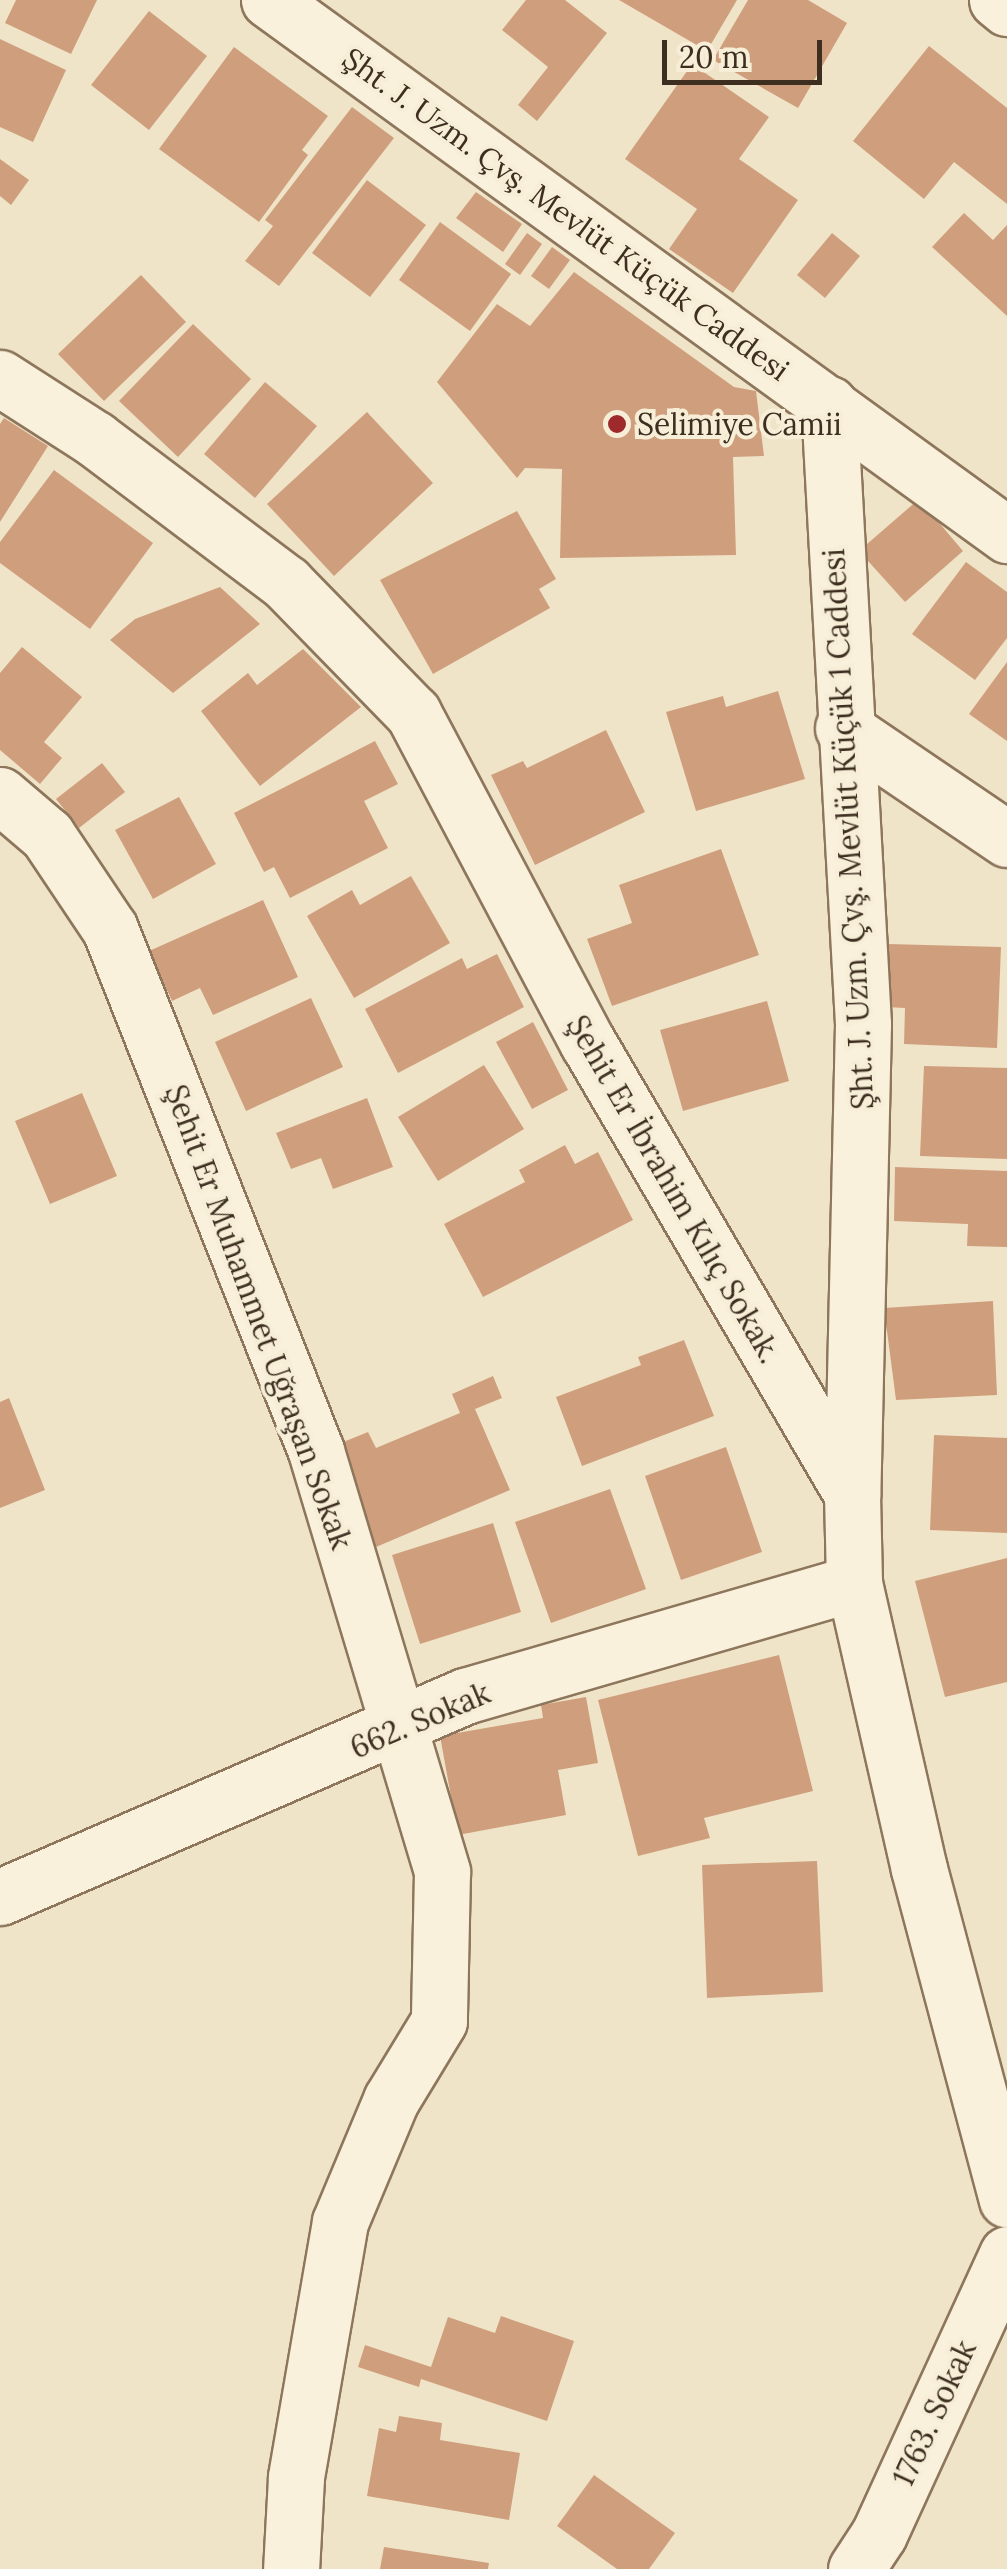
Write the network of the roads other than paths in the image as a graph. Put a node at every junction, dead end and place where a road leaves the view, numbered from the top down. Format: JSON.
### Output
{"nodes":[{"id":1,"x":269,"y":0,"type":"edge"},
{"id":2,"x":997,"y":0,"type":"edge"},
{"id":3,"x":1007,"y":8,"type":"edge"},
{"id":4,"x":0,"y":378,"type":"edge"},
{"id":5,"x":829,"y":404,"type":"junction"},
{"id":6,"x":1007,"y":536,"type":"edge"},
{"id":7,"x":843,"y":728,"type":"junction"},
{"id":8,"x":0,"y":796,"type":"edge"},
{"id":9,"x":1007,"y":839,"type":"edge"},
{"id":10,"x":852,"y":1494,"type":"junction"},
{"id":11,"x":854,"y":1583,"type":"junction"},
{"id":12,"x":398,"y":1729,"type":"junction"},
{"id":13,"x":0,"y":1897,"type":"edge"},
{"id":14,"x":1007,"y":2199,"type":"edge"},
{"id":15,"x":1007,"y":2254,"type":"edge"},
{"id":16,"x":291,"y":2569,"type":"edge"},
{"id":17,"x":856,"y":2569,"type":"edge"}],
"edges":[{"from":1,"to":5,"type":"street","name":"Şht. J. Uzm. Çvş. Mevlüt Küçük Caddesi"},
{"from":2,"to":3,"type":"street"},
{"from":4,"to":10,"type":"street","name":"Şehit Er İbrahim Kılıç Sokak."},
{"from":5,"to":6,"type":"street","name":"Şht. J. Uzm. Çvş. Mevlüt Küçük Caddesi"},
{"from":5,"to":7,"type":"street","name":"Şht. J. Uzm. Çvş. Mevlüt Küçük 1 Caddesi"},
{"from":7,"to":9,"type":"street"},
{"from":7,"to":10,"type":"street","name":"Şht. J. Uzm. Çvş. Mevlüt Küçük 1 Caddesi"},
{"from":8,"to":12,"type":"street","name":"Şehit Er Muhammet Uğraşan Sokak"},
{"from":10,"to":11,"type":"street","name":"Şehit Er İbrahim Kılıç Sokak."},
{"from":11,"to":12,"type":"street","name":"662. Sokak"},
{"from":11,"to":14,"type":"street","name":"Şehit Er İbrahim Kılıç Sokak."},
{"from":12,"to":13,"type":"street","name":"662. Sokak"},
{"from":12,"to":16,"type":"street","name":"Şehit Er Muhammet Uğraşan Sokak"},
{"from":15,"to":17,"type":"street","name":"1763. Sokak"}]}
